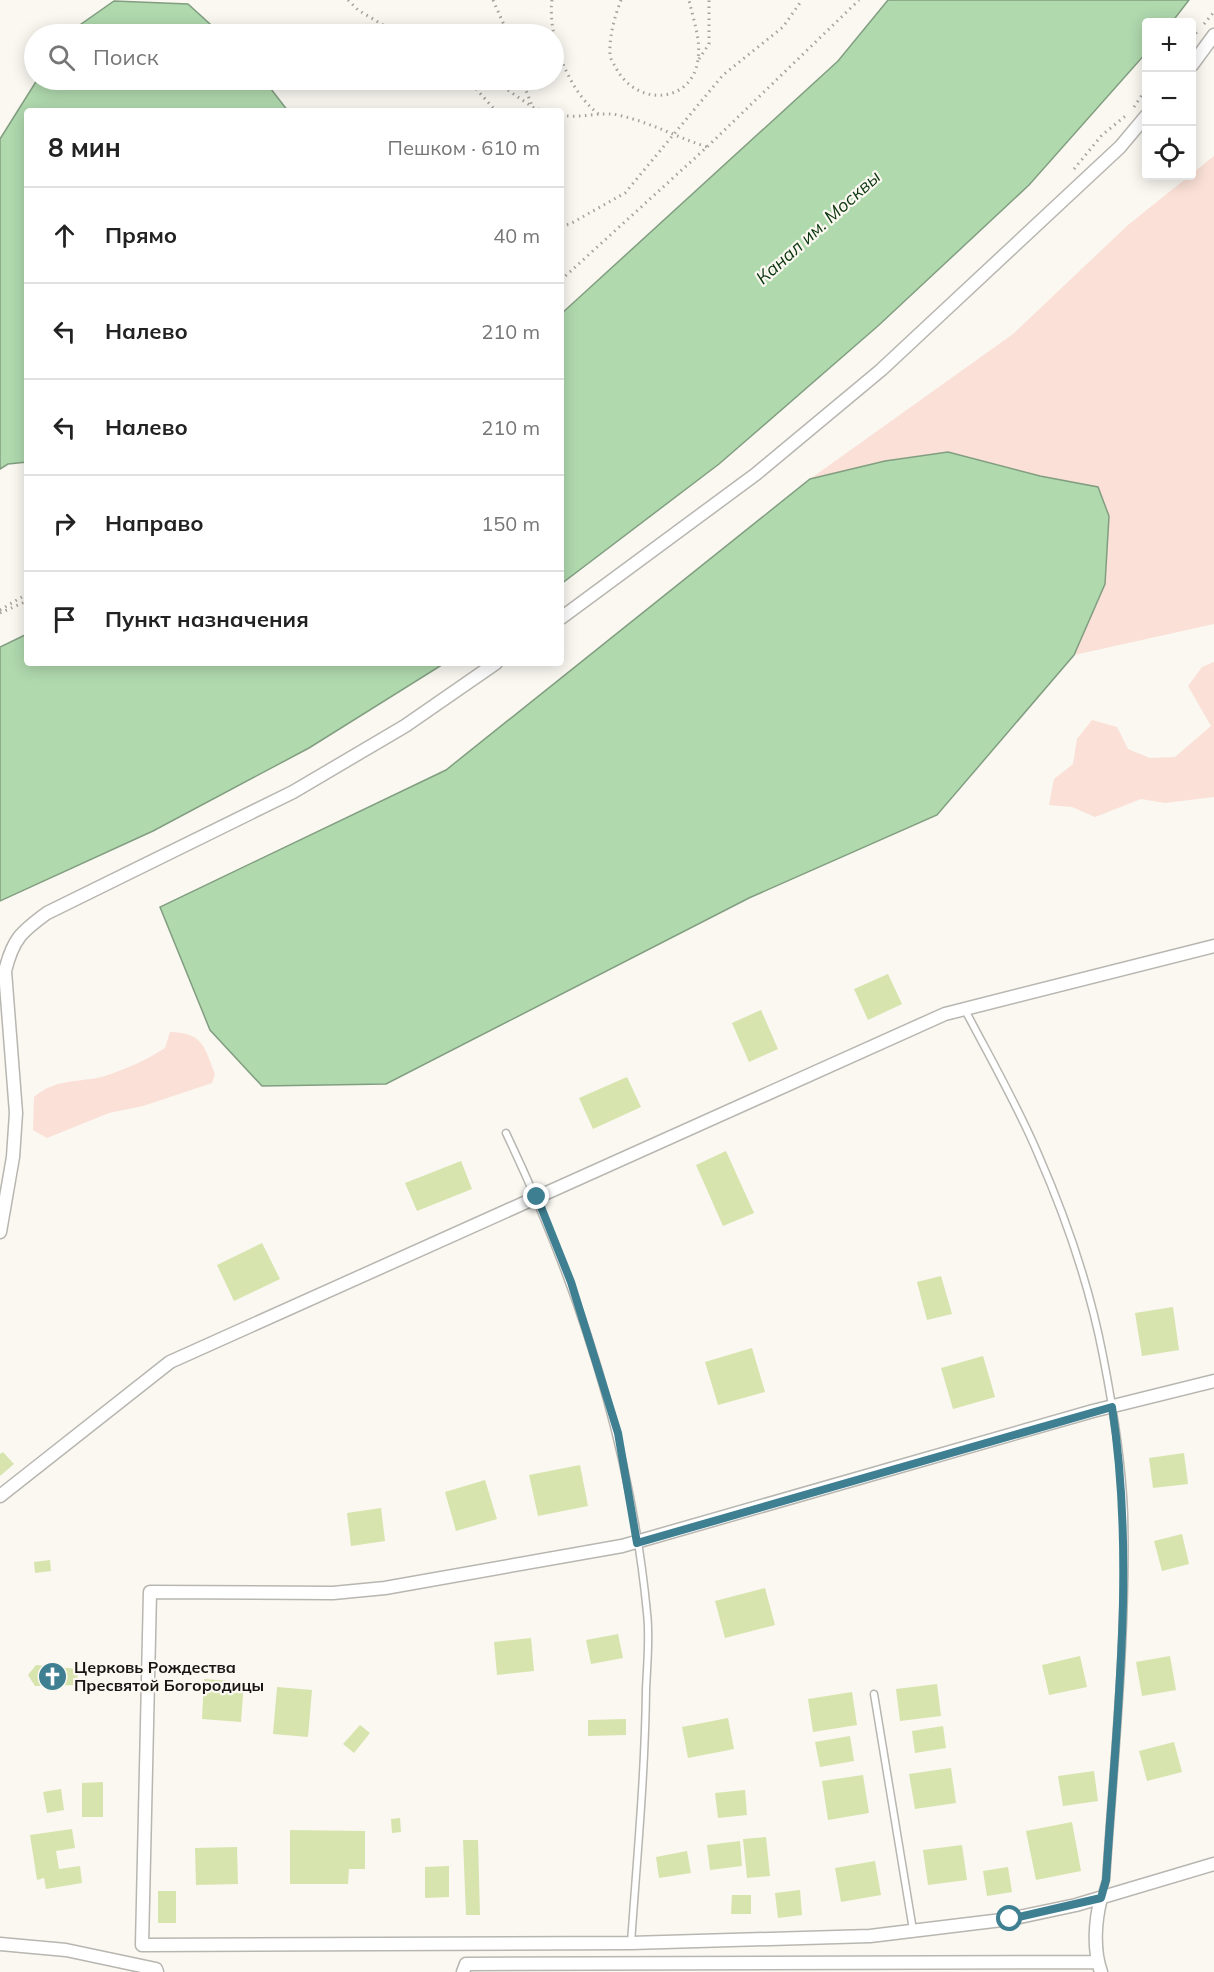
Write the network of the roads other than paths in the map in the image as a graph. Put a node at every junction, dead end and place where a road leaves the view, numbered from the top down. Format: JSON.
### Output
{"nodes":[{"id":1,"x":1214,"y":35,"type":"edge"},
{"id":2,"x":1196,"y":58,"type":"edge"},
{"id":3,"x":1142,"y":121,"type":"edge"},
{"id":4,"x":564,"y":616,"type":"edge"},
{"id":5,"x":492,"y":666,"type":"edge"},
{"id":6,"x":1214,"y":946,"type":"edge"},
{"id":7,"x":3,"y":972,"type":"edge"},
{"id":8,"x":964,"y":1008,"type":"junction"},
{"id":9,"x":506,"y":1133,"type":"dead end"},
{"id":10,"x":537,"y":1197,"type":"junction"},
{"id":11,"x":0,"y":1232,"type":"edge"},
{"id":12,"x":1214,"y":1381,"type":"edge"},
{"id":13,"x":1112,"y":1407,"type":"junction"},
{"id":14,"x":0,"y":1496,"type":"edge"},
{"id":15,"x":637,"y":1543,"type":"junction"},
{"id":16,"x":874,"y":1694,"type":"dead end"},
{"id":17,"x":1214,"y":1864,"type":"edge"},
{"id":18,"x":1101,"y":1898,"type":"junction"},
{"id":19,"x":913,"y":1930,"type":"junction"},
{"id":20,"x":631,"y":1943,"type":"junction"},
{"id":21,"x":0,"y":1944,"type":"edge"},
{"id":22,"x":1100,"y":1967,"type":"edge"},
{"id":23,"x":157,"y":1972,"type":"edge"},
{"id":24,"x":463,"y":1972,"type":"edge"}],
"edges":[{"from":1,"to":2,"type":"street"},
{"from":3,"to":4,"type":"street"},
{"from":5,"to":7,"type":"street"},
{"from":6,"to":8,"type":"street"},
{"from":7,"to":11,"type":"street"},
{"from":8,"to":10,"type":"street"},
{"from":8,"to":13,"type":"lane"},
{"from":9,"to":10,"type":"lane"},
{"from":10,"to":14,"type":"street"},
{"from":10,"to":15,"type":"lane"},
{"from":12,"to":13,"type":"street"},
{"from":13,"to":15,"type":"street"},
{"from":13,"to":18,"type":"lane"},
{"from":15,"to":20,"type":"lane"},
{"from":15,"to":20,"type":"street"},
{"from":16,"to":19,"type":"lane"},
{"from":17,"to":18,"type":"street"},
{"from":18,"to":19,"type":"street"},
{"from":18,"to":22,"type":"street"},
{"from":19,"to":20,"type":"street"},
{"from":21,"to":23,"type":"street"},
{"from":22,"to":24,"type":"street"}]}
